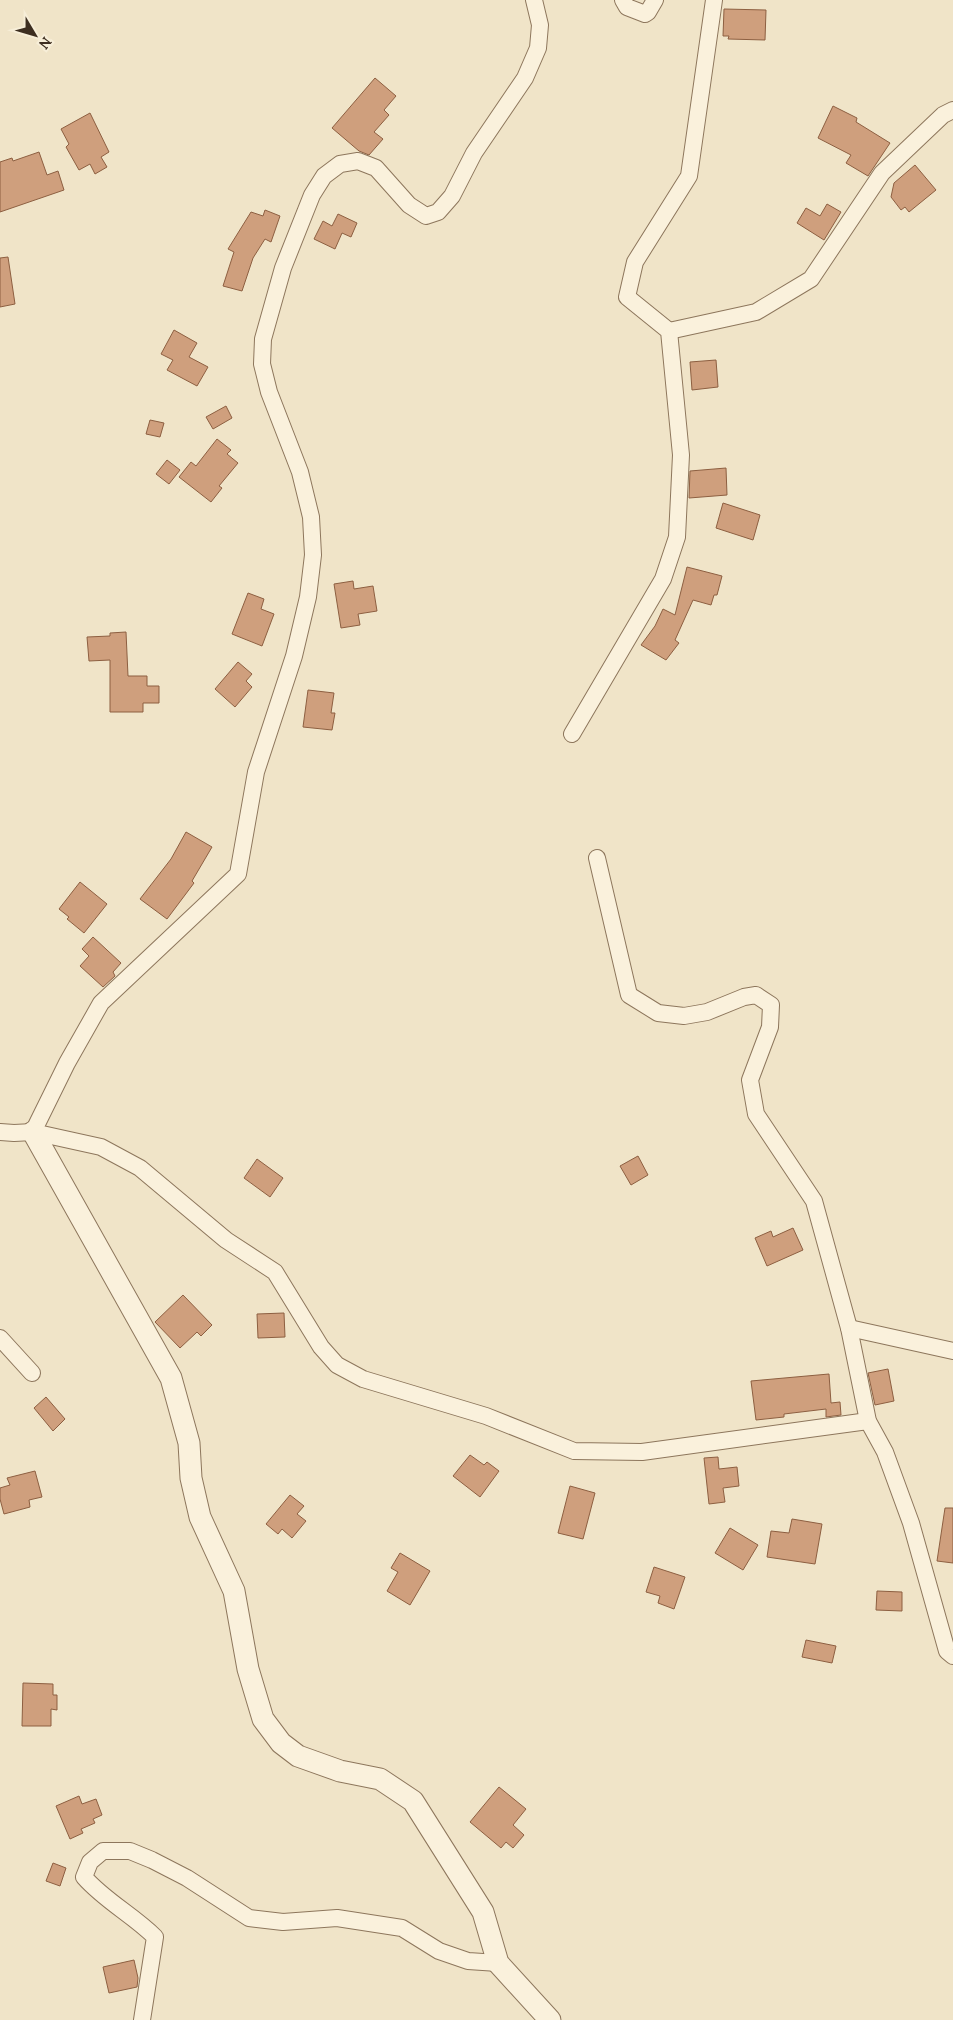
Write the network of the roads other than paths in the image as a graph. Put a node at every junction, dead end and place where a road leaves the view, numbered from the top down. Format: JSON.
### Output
{"nodes":[{"id":1,"x":534,"y":0,"type":"edge"},
{"id":2,"x":623,"y":0,"type":"edge"},
{"id":3,"x":655,"y":0,"type":"edge"},
{"id":4,"x":714,"y":0,"type":"edge"},
{"id":5,"x":953,"y":110,"type":"edge"},
{"id":6,"x":669,"y":330,"type":"junction"},
{"id":7,"x":572,"y":734,"type":"dead end"},
{"id":8,"x":597,"y":858,"type":"dead end"},
{"id":9,"x":0,"y":1132,"type":"edge"},
{"id":10,"x":33,"y":1132,"type":"junction"},
{"id":11,"x":849,"y":1328,"type":"junction"},
{"id":12,"x":0,"y":1338,"type":"edge"},
{"id":13,"x":953,"y":1351,"type":"edge"},
{"id":14,"x":32,"y":1373,"type":"dead end"},
{"id":15,"x":868,"y":1421,"type":"junction"},
{"id":16,"x":953,"y":1656,"type":"edge"},
{"id":17,"x":498,"y":1963,"type":"junction"},
{"id":18,"x":142,"y":2020,"type":"edge"},
{"id":19,"x":550,"y":2020,"type":"edge"}],
"edges":[{"from":1,"to":10,"type":"street"},
{"from":2,"to":3,"type":"street"},
{"from":4,"to":6,"type":"street"},
{"from":5,"to":6,"type":"street"},
{"from":6,"to":7,"type":"street"},
{"from":8,"to":11,"type":"street"},
{"from":9,"to":10,"type":"street"},
{"from":10,"to":15,"type":"street"},
{"from":10,"to":17,"type":"street"},
{"from":11,"to":13,"type":"street"},
{"from":11,"to":15,"type":"street"},
{"from":12,"to":14,"type":"street"},
{"from":15,"to":16,"type":"street"},
{"from":17,"to":18,"type":"street"},
{"from":17,"to":19,"type":"street"}]}
